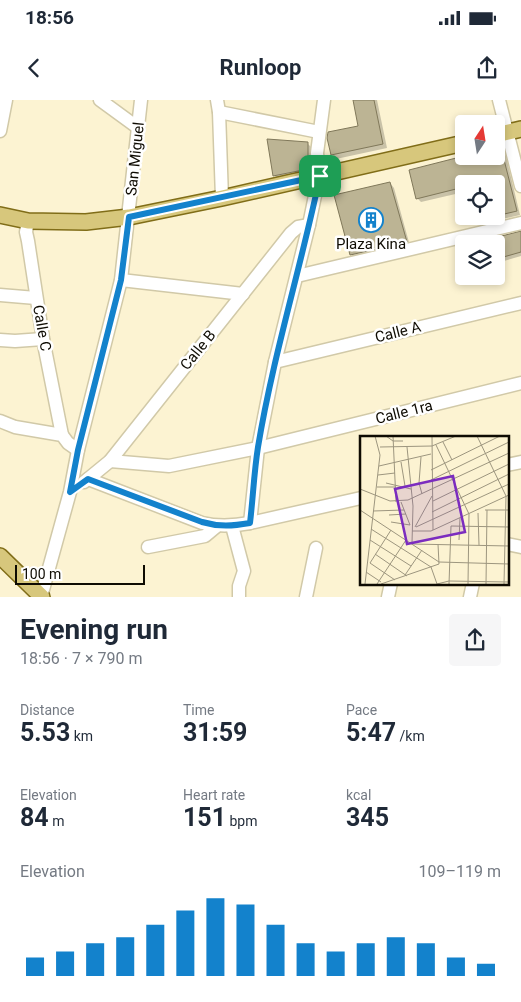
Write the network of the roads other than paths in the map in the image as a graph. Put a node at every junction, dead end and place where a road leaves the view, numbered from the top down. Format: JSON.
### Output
{"nodes":[{"id":1,"x":6,"y":100,"type":"edge"},
{"id":2,"x":100,"y":100,"type":"edge"},
{"id":3,"x":141,"y":100,"type":"edge"},
{"id":4,"x":324,"y":100,"type":"edge"},
{"id":5,"x":499,"y":100,"type":"edge"},
{"id":6,"x":218,"y":106,"type":"edge"},
{"id":7,"x":137,"y":127,"type":"junction"},
{"id":8,"x":0,"y":131,"type":"edge"},
{"id":9,"x":319,"y":132,"type":"junction"},
{"id":10,"x":508,"y":132,"type":"edge"},
{"id":11,"x":455,"y":144,"type":"edge"},
{"id":12,"x":320,"y":176,"type":"junction"},
{"id":13,"x":521,"y":186,"type":"edge"},
{"id":14,"x":222,"y":198,"type":"junction"},
{"id":15,"x":0,"y":215,"type":"edge"},
{"id":16,"x":129,"y":217,"type":"junction"},
{"id":17,"x":28,"y":221,"type":"junction"},
{"id":18,"x":521,"y":223,"type":"edge"},
{"id":19,"x":309,"y":225,"type":"junction"},
{"id":20,"x":297,"y":276,"type":"junction"},
{"id":21,"x":121,"y":280,"type":"junction"},
{"id":22,"x":243,"y":294,"type":"junction"},
{"id":23,"x":0,"y":295,"type":"edge"},
{"id":24,"x":36,"y":298,"type":"junction"},
{"id":25,"x":521,"y":303,"type":"edge"},
{"id":26,"x":43,"y":339,"type":"junction"},
{"id":27,"x":0,"y":340,"type":"edge"},
{"id":28,"x":275,"y":362,"type":"junction"},
{"id":29,"x":521,"y":383,"type":"edge"},
{"id":30,"x":0,"y":421,"type":"edge"},
{"id":31,"x":62,"y":435,"type":"junction"},
{"id":32,"x":258,"y":448,"type":"junction"},
{"id":33,"x":78,"y":450,"type":"junction"},
{"id":34,"x":110,"y":461,"type":"junction"},
{"id":35,"x":521,"y":462,"type":"edge"},
{"id":36,"x":508,"y":465,"type":"edge"},
{"id":37,"x":88,"y":479,"type":"junction"},
{"id":38,"x":70,"y":492,"type":"junction"},
{"id":39,"x":360,"y":498,"type":"edge"},
{"id":40,"x":250,"y":523,"type":"junction"},
{"id":41,"x":217,"y":526,"type":"junction"},
{"id":42,"x":232,"y":526,"type":"junction"},
{"id":43,"x":508,"y":544,"type":"edge"},
{"id":44,"x":148,"y":548,"type":"dead end"},
{"id":45,"x":316,"y":548,"type":"dead end"},
{"id":46,"x":521,"y":548,"type":"edge"},
{"id":47,"x":0,"y":557,"type":"edge"},
{"id":48,"x":391,"y":584,"type":"edge"},
{"id":49,"x":473,"y":584,"type":"edge"},
{"id":50,"x":42,"y":597,"type":"edge"},
{"id":51,"x":239,"y":597,"type":"edge"},
{"id":52,"x":306,"y":597,"type":"edge"},
{"id":53,"x":388,"y":597,"type":"edge"},
{"id":54,"x":470,"y":597,"type":"edge"}],
"edges":[{"from":1,"to":8,"type":"street"},
{"from":2,"to":7,"type":"street"},
{"from":3,"to":7,"type":"street","name":"San Miguel"},
{"from":4,"to":9,"type":"street"},
{"from":5,"to":10,"type":"street"},
{"from":6,"to":9,"type":"street"},
{"from":6,"to":14,"type":"street"},
{"from":7,"to":16,"type":"street","name":"San Miguel"},
{"from":9,"to":12,"type":"street"},
{"from":10,"to":13,"type":"street"},
{"from":11,"to":12,"type":"main road"},
{"from":12,"to":14,"type":"main road"},
{"from":12,"to":19,"type":"street"},
{"from":14,"to":16,"type":"main road"},
{"from":15,"to":17,"type":"main road"},
{"from":16,"to":17,"type":"main road"},
{"from":16,"to":21,"type":"street","name":"San Miguel"},
{"from":17,"to":24,"type":"street","name":"Calle C"},
{"from":18,"to":20,"type":"street"},
{"from":19,"to":20,"type":"street"},
{"from":19,"to":22,"type":"street","name":"Calle B"},
{"from":20,"to":28,"type":"street"},
{"from":21,"to":22,"type":"street"},
{"from":21,"to":33,"type":"street","name":"San Miguel"},
{"from":22,"to":34,"type":"street","name":"Calle B"},
{"from":23,"to":24,"type":"street"},
{"from":24,"to":26,"type":"street","name":"Calle C"},
{"from":25,"to":28,"type":"street","name":"Calle A"},
{"from":26,"to":27,"type":"street"},
{"from":26,"to":31,"type":"street","name":"Calle C"},
{"from":28,"to":32,"type":"street"},
{"from":29,"to":32,"type":"street","name":"Calle 1ra"},
{"from":30,"to":31,"type":"street"},
{"from":31,"to":33,"type":"street"},
{"from":32,"to":34,"type":"street","name":"Calle 1ra"},
{"from":32,"to":40,"type":"street"},
{"from":33,"to":38,"type":"street","name":"San Miguel"},
{"from":34,"to":37,"type":"street","name":"Calle B"},
{"from":35,"to":36,"type":"street"},
{"from":37,"to":38,"type":"street","name":"Calle B"},
{"from":37,"to":41,"type":"street"},
{"from":38,"to":50,"type":"street","name":"San Miguel"},
{"from":39,"to":40,"type":"street"},
{"from":40,"to":42,"type":"street"},
{"from":41,"to":42,"type":"street"},
{"from":41,"to":44,"type":"street"},
{"from":42,"to":51,"type":"street"},
{"from":43,"to":46,"type":"street"},
{"from":45,"to":52,"type":"street"},
{"from":47,"to":50,"type":"main road"},
{"from":48,"to":53,"type":"street"},
{"from":49,"to":54,"type":"street"}]}
